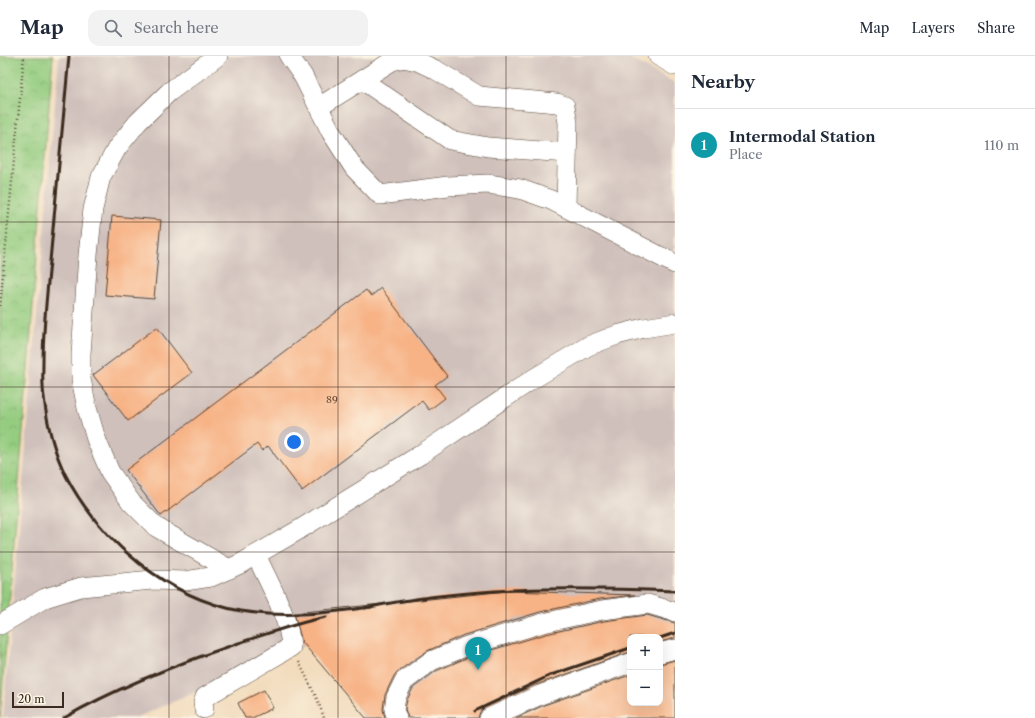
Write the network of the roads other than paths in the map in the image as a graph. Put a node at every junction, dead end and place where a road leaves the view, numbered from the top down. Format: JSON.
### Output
{"nodes":[{"id":1,"x":218,"y":56,"type":"edge"},
{"id":2,"x":289,"y":56,"type":"edge"},
{"id":3,"x":658,"y":56,"type":"edge"},
{"id":4,"x":675,"y":66,"type":"edge"},
{"id":5,"x":362,"y":80,"type":"junction"},
{"id":6,"x":319,"y":107,"type":"junction"},
{"id":7,"x":567,"y":153,"type":"junction"},
{"id":8,"x":566,"y":207,"type":"junction"},
{"id":9,"x":675,"y":264,"type":"edge"},
{"id":10,"x":675,"y":323,"type":"edge"},
{"id":11,"x":256,"y":555,"type":"junction"},
{"id":12,"x":229,"y":569,"type":"junction"},
{"id":13,"x":675,"y":612,"type":"edge"},
{"id":14,"x":1,"y":624,"type":"edge"},
{"id":15,"x":675,"y":649,"type":"edge"},
{"id":16,"x":663,"y":652,"type":"edge"},
{"id":17,"x":627,"y":664,"type":"edge"},
{"id":18,"x":204,"y":709,"type":"dead end"},
{"id":19,"x":396,"y":718,"type":"edge"},
{"id":20,"x":489,"y":718,"type":"edge"}],
"edges":[{"from":1,"to":12,"type":"lane"},
{"from":2,"to":6,"type":"lane"},
{"from":3,"to":4,"type":"lane"},
{"from":5,"to":6,"type":"lane"},
{"from":5,"to":7,"type":"lane"},
{"from":5,"to":7,"type":"lane"},
{"from":6,"to":8,"type":"lane"},
{"from":7,"to":8,"type":"lane"},
{"from":8,"to":9,"type":"lane"},
{"from":10,"to":11,"type":"lane"},
{"from":11,"to":12,"type":"lane"},
{"from":11,"to":18,"type":"lane"},
{"from":12,"to":14,"type":"lane"},
{"from":13,"to":19,"type":"lane"},
{"from":15,"to":16,"type":"lane"},
{"from":17,"to":20,"type":"lane"}]}
